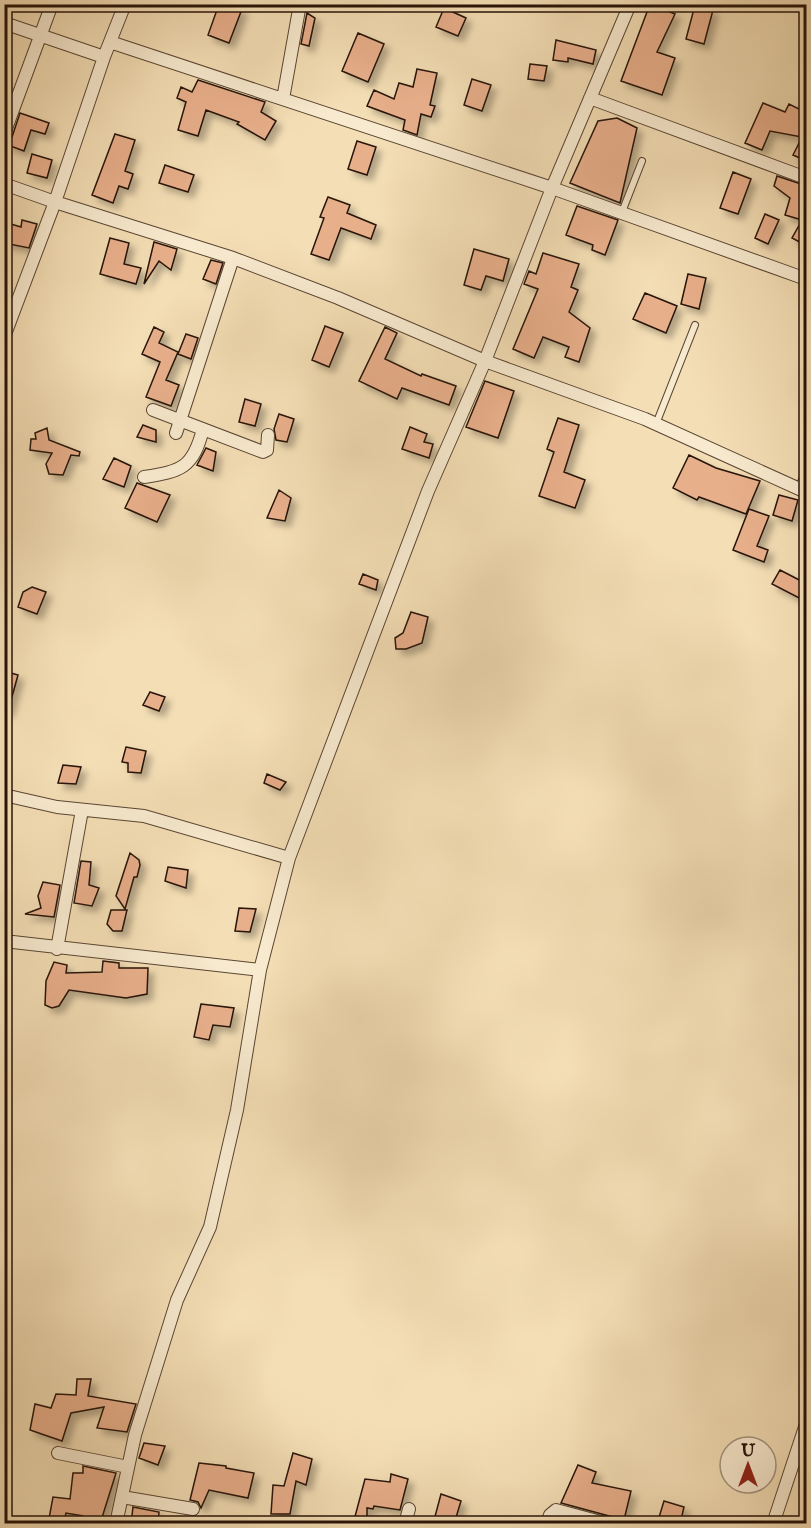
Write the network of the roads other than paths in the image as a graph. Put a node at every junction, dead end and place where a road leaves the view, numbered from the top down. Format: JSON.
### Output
{"nodes":[{"id":1,"x":52,"y":4,"type":"edge"},
{"id":2,"x":125,"y":4,"type":"edge"},
{"id":3,"x":300,"y":4,"type":"edge"},
{"id":4,"x":630,"y":4,"type":"edge"},
{"id":5,"x":4,"y":23,"type":"edge"},
{"id":6,"x":41,"y":36,"type":"junction"},
{"id":7,"x":110,"y":42,"type":"junction"},
{"id":8,"x":104,"y":57,"type":"junction"},
{"id":9,"x":590,"y":98,"type":"junction"},
{"id":10,"x":283,"y":99,"type":"junction"},
{"id":11,"x":4,"y":134,"type":"edge"},
{"id":12,"x":642,"y":161,"type":"dead end"},
{"id":13,"x":807,"y":178,"type":"edge"},
{"id":14,"x":4,"y":184,"type":"edge"},
{"id":15,"x":552,"y":188,"type":"junction"},
{"id":16,"x":55,"y":202,"type":"junction"},
{"id":17,"x":622,"y":212,"type":"junction"},
{"id":18,"x":233,"y":258,"type":"junction"},
{"id":19,"x":807,"y":279,"type":"edge"},
{"id":20,"x":695,"y":325,"type":"dead end"},
{"id":21,"x":4,"y":337,"type":"edge"},
{"id":22,"x":485,"y":360,"type":"junction"},
{"id":23,"x":153,"y":410,"type":"dead end"},
{"id":24,"x":180,"y":420,"type":"junction"},
{"id":25,"x":656,"y":424,"type":"junction"},
{"id":26,"x":204,"y":429,"type":"junction"},
{"id":27,"x":176,"y":432,"type":"dead end"},
{"id":28,"x":268,"y":435,"type":"dead end"},
{"id":29,"x":144,"y":477,"type":"dead end"},
{"id":30,"x":807,"y":477,"type":"edge"},
{"id":31,"x":804,"y":491,"type":"edge"},
{"id":32,"x":4,"y":795,"type":"edge"},
{"id":33,"x":82,"y":810,"type":"junction"},
{"id":34,"x":289,"y":858,"type":"junction"},
{"id":35,"x":4,"y":941,"type":"edge"},
{"id":36,"x":57,"y":949,"type":"junction"},
{"id":37,"x":260,"y":970,"type":"junction"},
{"id":38,"x":807,"y":1424,"type":"edge"},
{"id":39,"x":58,"y":1453,"type":"dead end"},
{"id":40,"x":128,"y":1467,"type":"junction"},
{"id":41,"x":122,"y":1497,"type":"junction"},
{"id":42,"x":193,"y":1509,"type":"dead end"},
{"id":43,"x":409,"y":1509,"type":"dead end"},
{"id":44,"x":116,"y":1524,"type":"edge"},
{"id":45,"x":405,"y":1524,"type":"edge"},
{"id":46,"x":547,"y":1524,"type":"edge"},
{"id":47,"x":608,"y":1524,"type":"edge"},
{"id":48,"x":773,"y":1524,"type":"edge"}],
"edges":[{"from":1,"to":6,"type":"street"},
{"from":2,"to":7,"type":"street"},
{"from":3,"to":10,"type":"street"},
{"from":4,"to":9,"type":"street"},
{"from":5,"to":6,"type":"street"},
{"from":6,"to":8,"type":"street"},
{"from":6,"to":11,"type":"street"},
{"from":7,"to":8,"type":"street"},
{"from":7,"to":10,"type":"street"},
{"from":8,"to":16,"type":"street"},
{"from":9,"to":13,"type":"street"},
{"from":9,"to":15,"type":"street"},
{"from":10,"to":15,"type":"street"},
{"from":12,"to":17,"type":"lane"},
{"from":14,"to":16,"type":"street"},
{"from":15,"to":17,"type":"street"},
{"from":15,"to":22,"type":"street"},
{"from":16,"to":18,"type":"street"},
{"from":16,"to":21,"type":"street"},
{"from":17,"to":19,"type":"street"},
{"from":18,"to":22,"type":"street"},
{"from":18,"to":24,"type":"street"},
{"from":20,"to":25,"type":"lane"},
{"from":22,"to":25,"type":"street"},
{"from":22,"to":34,"type":"street"},
{"from":23,"to":24,"type":"street"},
{"from":24,"to":26,"type":"street"},
{"from":24,"to":27,"type":"street"},
{"from":25,"to":31,"type":"street"},
{"from":26,"to":28,"type":"street"},
{"from":26,"to":29,"type":"street"},
{"from":30,"to":31,"type":"street"},
{"from":32,"to":33,"type":"street"},
{"from":33,"to":34,"type":"street"},
{"from":33,"to":36,"type":"street"},
{"from":34,"to":37,"type":"street"},
{"from":35,"to":36,"type":"street"},
{"from":36,"to":37,"type":"street"},
{"from":37,"to":40,"type":"street"},
{"from":38,"to":48,"type":"street"},
{"from":39,"to":40,"type":"street"},
{"from":40,"to":41,"type":"street"},
{"from":41,"to":42,"type":"street"},
{"from":41,"to":44,"type":"street"},
{"from":43,"to":45,"type":"street"},
{"from":46,"to":47,"type":"street"}]}
